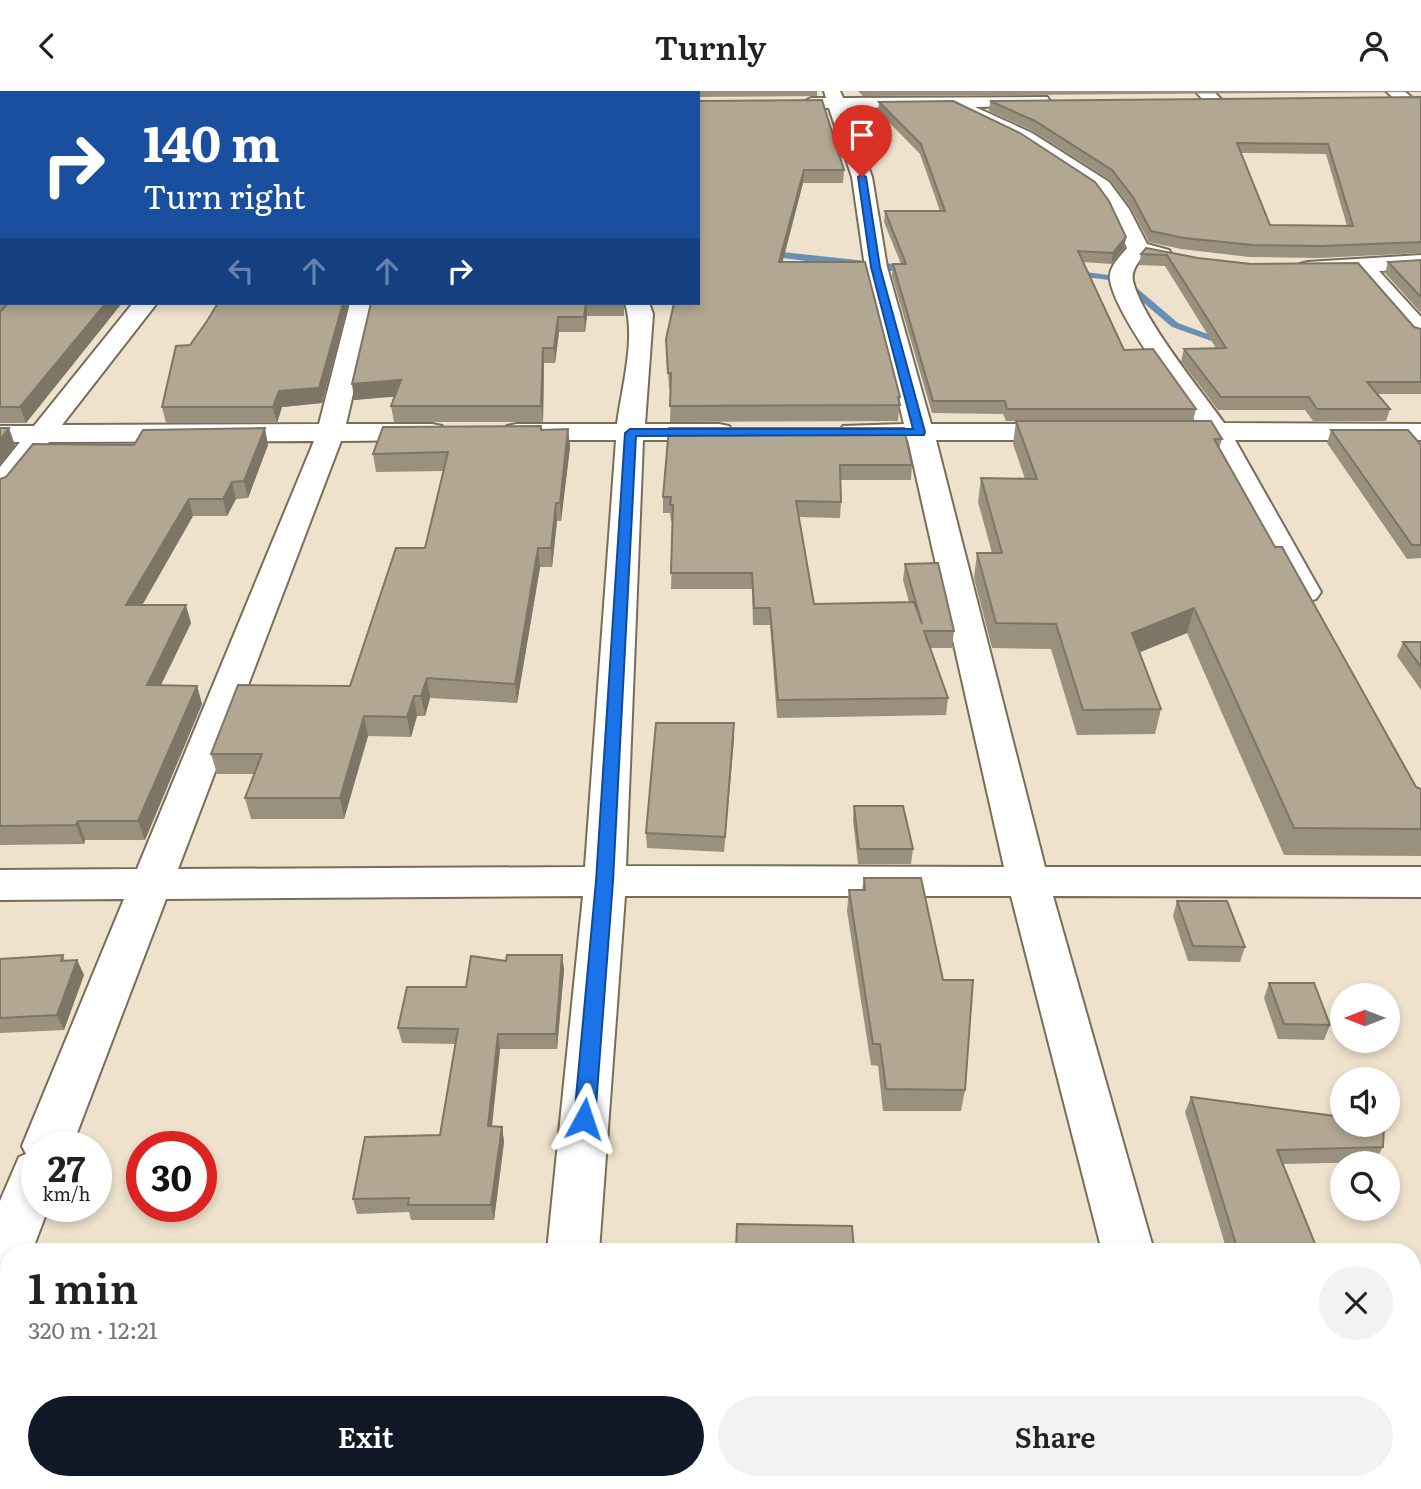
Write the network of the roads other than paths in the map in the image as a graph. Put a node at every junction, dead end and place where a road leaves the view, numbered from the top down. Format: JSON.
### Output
{"nodes":[{"id":1,"x":834,"y":97,"type":"edge"},
{"id":2,"x":1214,"y":97,"type":"edge"},
{"id":3,"x":1406,"y":97,"type":"edge"},
{"id":4,"x":1376,"y":99,"type":"edge"},
{"id":5,"x":1186,"y":100,"type":"edge"},
{"id":6,"x":1060,"y":101,"type":"edge"},
{"id":7,"x":949,"y":102,"type":"junction"},
{"id":8,"x":794,"y":103,"type":"edge"},
{"id":9,"x":1421,"y":114,"type":"edge"},
{"id":10,"x":1138,"y":248,"type":"junction"},
{"id":11,"x":1186,"y":260,"type":"edge"},
{"id":12,"x":1421,"y":263,"type":"edge"},
{"id":13,"x":1363,"y":267,"type":"junction"},
{"id":14,"x":1282,"y":268,"type":"edge"},
{"id":15,"x":143,"y":305,"type":"edge"},
{"id":16,"x":362,"y":305,"type":"edge"},
{"id":17,"x":639,"y":305,"type":"edge"},
{"id":18,"x":1421,"y":332,"type":"edge"},
{"id":19,"x":1135,"y":431,"type":"edge"},
{"id":20,"x":1216,"y":431,"type":"junction"},
{"id":21,"x":331,"y":432,"type":"junction"},
{"id":22,"x":453,"y":432,"type":"edge"},
{"id":23,"x":494,"y":432,"type":"edge"},
{"id":24,"x":741,"y":432,"type":"edge"},
{"id":25,"x":823,"y":432,"type":"edge"},
{"id":26,"x":920,"y":432,"type":"junction"},
{"id":27,"x":1095,"y":432,"type":"edge"},
{"id":28,"x":1421,"y":432,"type":"edge"},
{"id":29,"x":630,"y":433,"type":"junction"},
{"id":30,"x":0,"y":434,"type":"edge"},
{"id":31,"x":40,"y":434,"type":"junction"},
{"id":32,"x":0,"y":487,"type":"edge"},
{"id":33,"x":1315,"y":611,"type":"edge"},
{"id":34,"x":605,"y":881,"type":"junction"},
{"id":35,"x":1028,"y":881,"type":"junction"},
{"id":36,"x":1421,"y":882,"type":"edge"},
{"id":37,"x":151,"y":883,"type":"junction"},
{"id":38,"x":0,"y":885,"type":"edge"},
{"id":39,"x":53,"y":1131,"type":"edge"},
{"id":40,"x":21,"y":1212,"type":"edge"},
{"id":41,"x":9,"y":1243,"type":"edge"},
{"id":42,"x":574,"y":1243,"type":"edge"},
{"id":43,"x":1126,"y":1243,"type":"edge"}],
"edges":[{"from":1,"to":7,"type":"street"},
{"from":1,"to":8,"type":"street"},
{"from":1,"to":26,"type":"street"},
{"from":2,"to":5,"type":"street"},
{"from":3,"to":4,"type":"street"},
{"from":3,"to":9,"type":"street"},
{"from":6,"to":7,"type":"street"},
{"from":7,"to":10,"type":"street"},
{"from":10,"to":11,"type":"street"},
{"from":10,"to":20,"type":"street"},
{"from":12,"to":13,"type":"street"},
{"from":13,"to":14,"type":"street"},
{"from":13,"to":18,"type":"street"},
{"from":15,"to":31,"type":"street"},
{"from":16,"to":21,"type":"street"},
{"from":17,"to":29,"type":"street"},
{"from":19,"to":20,"type":"street"},
{"from":20,"to":28,"type":"street"},
{"from":20,"to":33,"type":"street"},
{"from":21,"to":22,"type":"street"},
{"from":21,"to":31,"type":"street"},
{"from":21,"to":37,"type":"street"},
{"from":23,"to":29,"type":"street"},
{"from":24,"to":29,"type":"street"},
{"from":25,"to":26,"type":"street"},
{"from":26,"to":27,"type":"street"},
{"from":26,"to":35,"type":"street"},
{"from":29,"to":34,"type":"street"},
{"from":30,"to":31,"type":"street"},
{"from":31,"to":32,"type":"street"},
{"from":34,"to":35,"type":"street"},
{"from":34,"to":37,"type":"street"},
{"from":34,"to":42,"type":"street"},
{"from":35,"to":36,"type":"street"},
{"from":35,"to":43,"type":"street"},
{"from":37,"to":38,"type":"street"},
{"from":37,"to":39,"type":"street"},
{"from":40,"to":41,"type":"street"}]}
